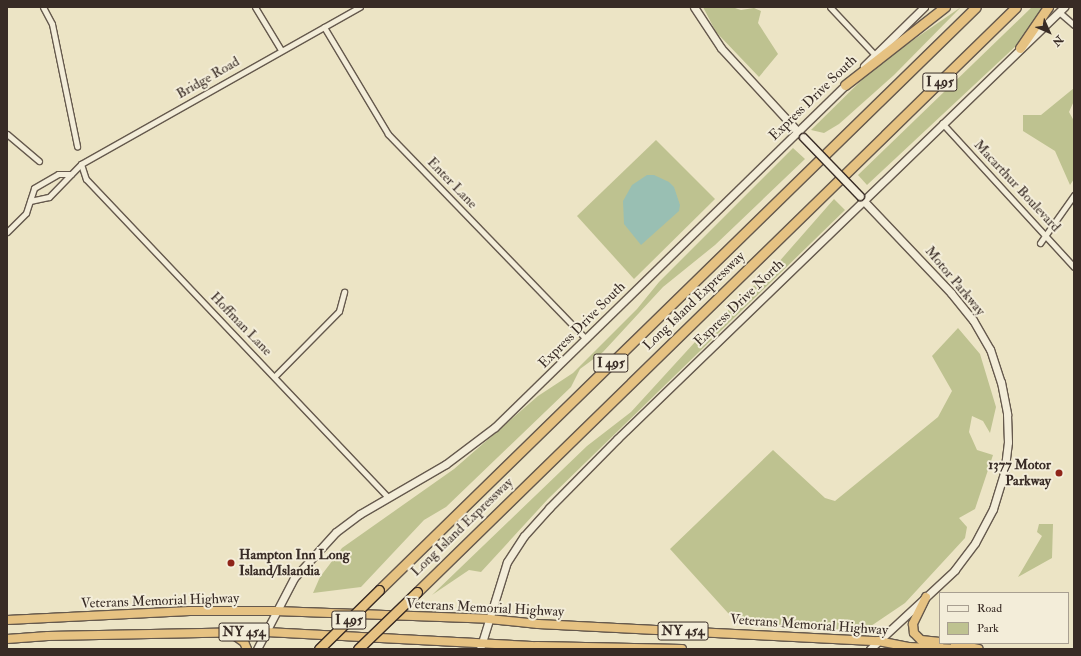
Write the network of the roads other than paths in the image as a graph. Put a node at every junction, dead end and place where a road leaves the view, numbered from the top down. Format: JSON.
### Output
{"nodes":[{"id":1,"x":42,"y":7,"type":"edge"},
{"id":2,"x":254,"y":7,"type":"edge"},
{"id":3,"x":360,"y":7,"type":"edge"},
{"id":4,"x":694,"y":7,"type":"edge"},
{"id":5,"x":830,"y":7,"type":"edge"},
{"id":6,"x":924,"y":7,"type":"edge"},
{"id":7,"x":945,"y":7,"type":"edge"},
{"id":8,"x":976,"y":7,"type":"edge"},
{"id":9,"x":1016,"y":7,"type":"edge"},
{"id":10,"x":1048,"y":7,"type":"edge"},
{"id":11,"x":1061,"y":9,"type":"edge"},
{"id":12,"x":1074,"y":25,"type":"edge"},
{"id":13,"x":324,"y":27,"type":"junction"},
{"id":14,"x":1020,"y":48,"type":"junction"},
{"id":15,"x":281,"y":50,"type":"junction"},
{"id":16,"x":875,"y":55,"type":"junction"},
{"id":17,"x":845,"y":85,"type":"junction"},
{"id":18,"x":942,"y":123,"type":"junction"},
{"id":19,"x":7,"y":134,"type":"edge"},
{"id":20,"x":800,"y":134,"type":"junction"},
{"id":21,"x":77,"y":146,"type":"dead end"},
{"id":22,"x":39,"y":161,"type":"dead end"},
{"id":23,"x":81,"y":164,"type":"junction"},
{"id":24,"x":71,"y":174,"type":"junction"},
{"id":25,"x":1074,"y":195,"type":"edge"},
{"id":26,"x":862,"y":198,"type":"junction"},
{"id":27,"x":30,"y":201,"type":"junction"},
{"id":28,"x":7,"y":232,"type":"edge"},
{"id":29,"x":1047,"y":235,"type":"junction"},
{"id":30,"x":1040,"y":243,"type":"dead end"},
{"id":31,"x":1074,"y":267,"type":"edge"},
{"id":32,"x":344,"y":292,"type":"dead end"},
{"id":33,"x":586,"y":339,"type":"junction"},
{"id":34,"x":274,"y":376,"type":"junction"},
{"id":35,"x":388,"y":497,"type":"junction"},
{"id":36,"x":926,"y":598,"type":"junction"},
{"id":37,"x":275,"y":612,"type":"junction"},
{"id":38,"x":489,"y":619,"type":"junction"},
{"id":39,"x":7,"y":620,"type":"edge"},
{"id":40,"x":266,"y":632,"type":"junction"},
{"id":41,"x":231,"y":633,"type":"junction"},
{"id":42,"x":7,"y":639,"type":"edge"},
{"id":43,"x":878,"y":641,"type":"junction"},
{"id":44,"x":939,"y":642,"type":"edge"},
{"id":45,"x":954,"y":644,"type":"edge"},
{"id":46,"x":481,"y":645,"type":"edge"},
{"id":47,"x":538,"y":647,"type":"edge"},
{"id":48,"x":246,"y":649,"type":"edge"},
{"id":49,"x":257,"y":649,"type":"edge"},
{"id":50,"x":319,"y":649,"type":"edge"},
{"id":51,"x":358,"y":649,"type":"edge"},
{"id":52,"x":682,"y":649,"type":"edge"},
{"id":53,"x":870,"y":649,"type":"edge"},
{"id":54,"x":961,"y":649,"type":"edge"},
{"id":55,"x":978,"y":649,"type":"edge"}],
"edges":[{"from":1,"to":21,"type":"street"},
{"from":2,"to":15,"type":"street"},
{"from":3,"to":13,"type":"street","name":"Bridge Road"},
{"from":4,"to":20,"type":"main road","name":"Motor Parkway"},
{"from":5,"to":16,"type":"street"},
{"from":6,"to":16,"type":"main road","name":"Express Drive South"},
{"from":7,"to":17,"type":"highway"},
{"from":8,"to":50,"type":"highway","name":"Long Island Expressway","number":"I 495","bridge":true},
{"from":9,"to":51,"type":"highway","name":"Long Island Expressway","number":"I 495","bridge":true},
{"from":10,"to":14,"type":"highway"},
{"from":11,"to":12,"type":"street"},
{"from":11,"to":14,"type":"main road","name":"Express Drive North"},
{"from":13,"to":15,"type":"street","name":"Bridge Road"},
{"from":13,"to":33,"type":"street","name":"Enter Lane"},
{"from":14,"to":18,"type":"main road","name":"Express Drive North"},
{"from":15,"to":23,"type":"street","name":"Bridge Road"},
{"from":16,"to":17,"type":"main road","name":"Express Drive South"},
{"from":17,"to":20,"type":"main road","name":"Express Drive South"},
{"from":18,"to":26,"type":"main road","name":"Express Drive North"},
{"from":18,"to":29,"type":"street","name":"Macarthur Boulevard"},
{"from":19,"to":22,"type":"street"},
{"from":20,"to":26,"type":"main road","name":"Motor Parkway","bridge":true},
{"from":20,"to":33,"type":"main road","name":"Express Drive South"},
{"from":23,"to":24,"type":"street","name":"Bridge Road"},
{"from":23,"to":34,"type":"street","name":"Hoffman Lane"},
{"from":24,"to":27,"type":"street","name":"Bridge Road"},
{"from":24,"to":27,"type":"street"},
{"from":25,"to":29,"type":"street"},
{"from":26,"to":36,"type":"main road","name":"Motor Parkway"},
{"from":26,"to":38,"type":"main road","name":"Express Drive North"},
{"from":27,"to":28,"type":"street"},
{"from":29,"to":30,"type":"street"},
{"from":29,"to":31,"type":"street","name":"Macarthur Boulevard"},
{"from":32,"to":34,"type":"street"},
{"from":33,"to":35,"type":"main road","name":"Express Drive South"},
{"from":34,"to":35,"type":"street","name":"Hoffman Lane"},
{"from":35,"to":37,"type":"main road","name":"Express Drive South"},
{"from":36,"to":43,"type":"main road","name":"Motor Parkway"},
{"from":36,"to":44,"type":"highway"},
{"from":37,"to":38,"type":"highway","name":"Veterans Memorial Highway","number":"NY 454"},
{"from":37,"to":39,"type":"highway","name":"Veterans Memorial Highway","number":"NY 454"},
{"from":37,"to":40,"type":"main road","name":"Express Drive South"},
{"from":38,"to":43,"type":"highway","name":"Veterans Memorial Highway","number":"NY 454"},
{"from":38,"to":46,"type":"main road","name":"Express Drive North"},
{"from":40,"to":41,"type":"highway","number":"NY 454"},
{"from":40,"to":46,"type":"highway","number":"NY 454"},
{"from":40,"to":49,"type":"main road","name":"Express Drive South"},
{"from":41,"to":42,"type":"highway","number":"NY 454"},
{"from":41,"to":48,"type":"highway"},
{"from":43,"to":53,"type":"main road","name":"Motor Parkway"},
{"from":43,"to":54,"type":"highway","name":"Veterans Memorial Highway","number":"NY 454"},
{"from":45,"to":55,"type":"highway"},
{"from":46,"to":47,"type":"highway","number":"NY 454"},
{"from":47,"to":52,"type":"highway","number":"NY 454"}]}
